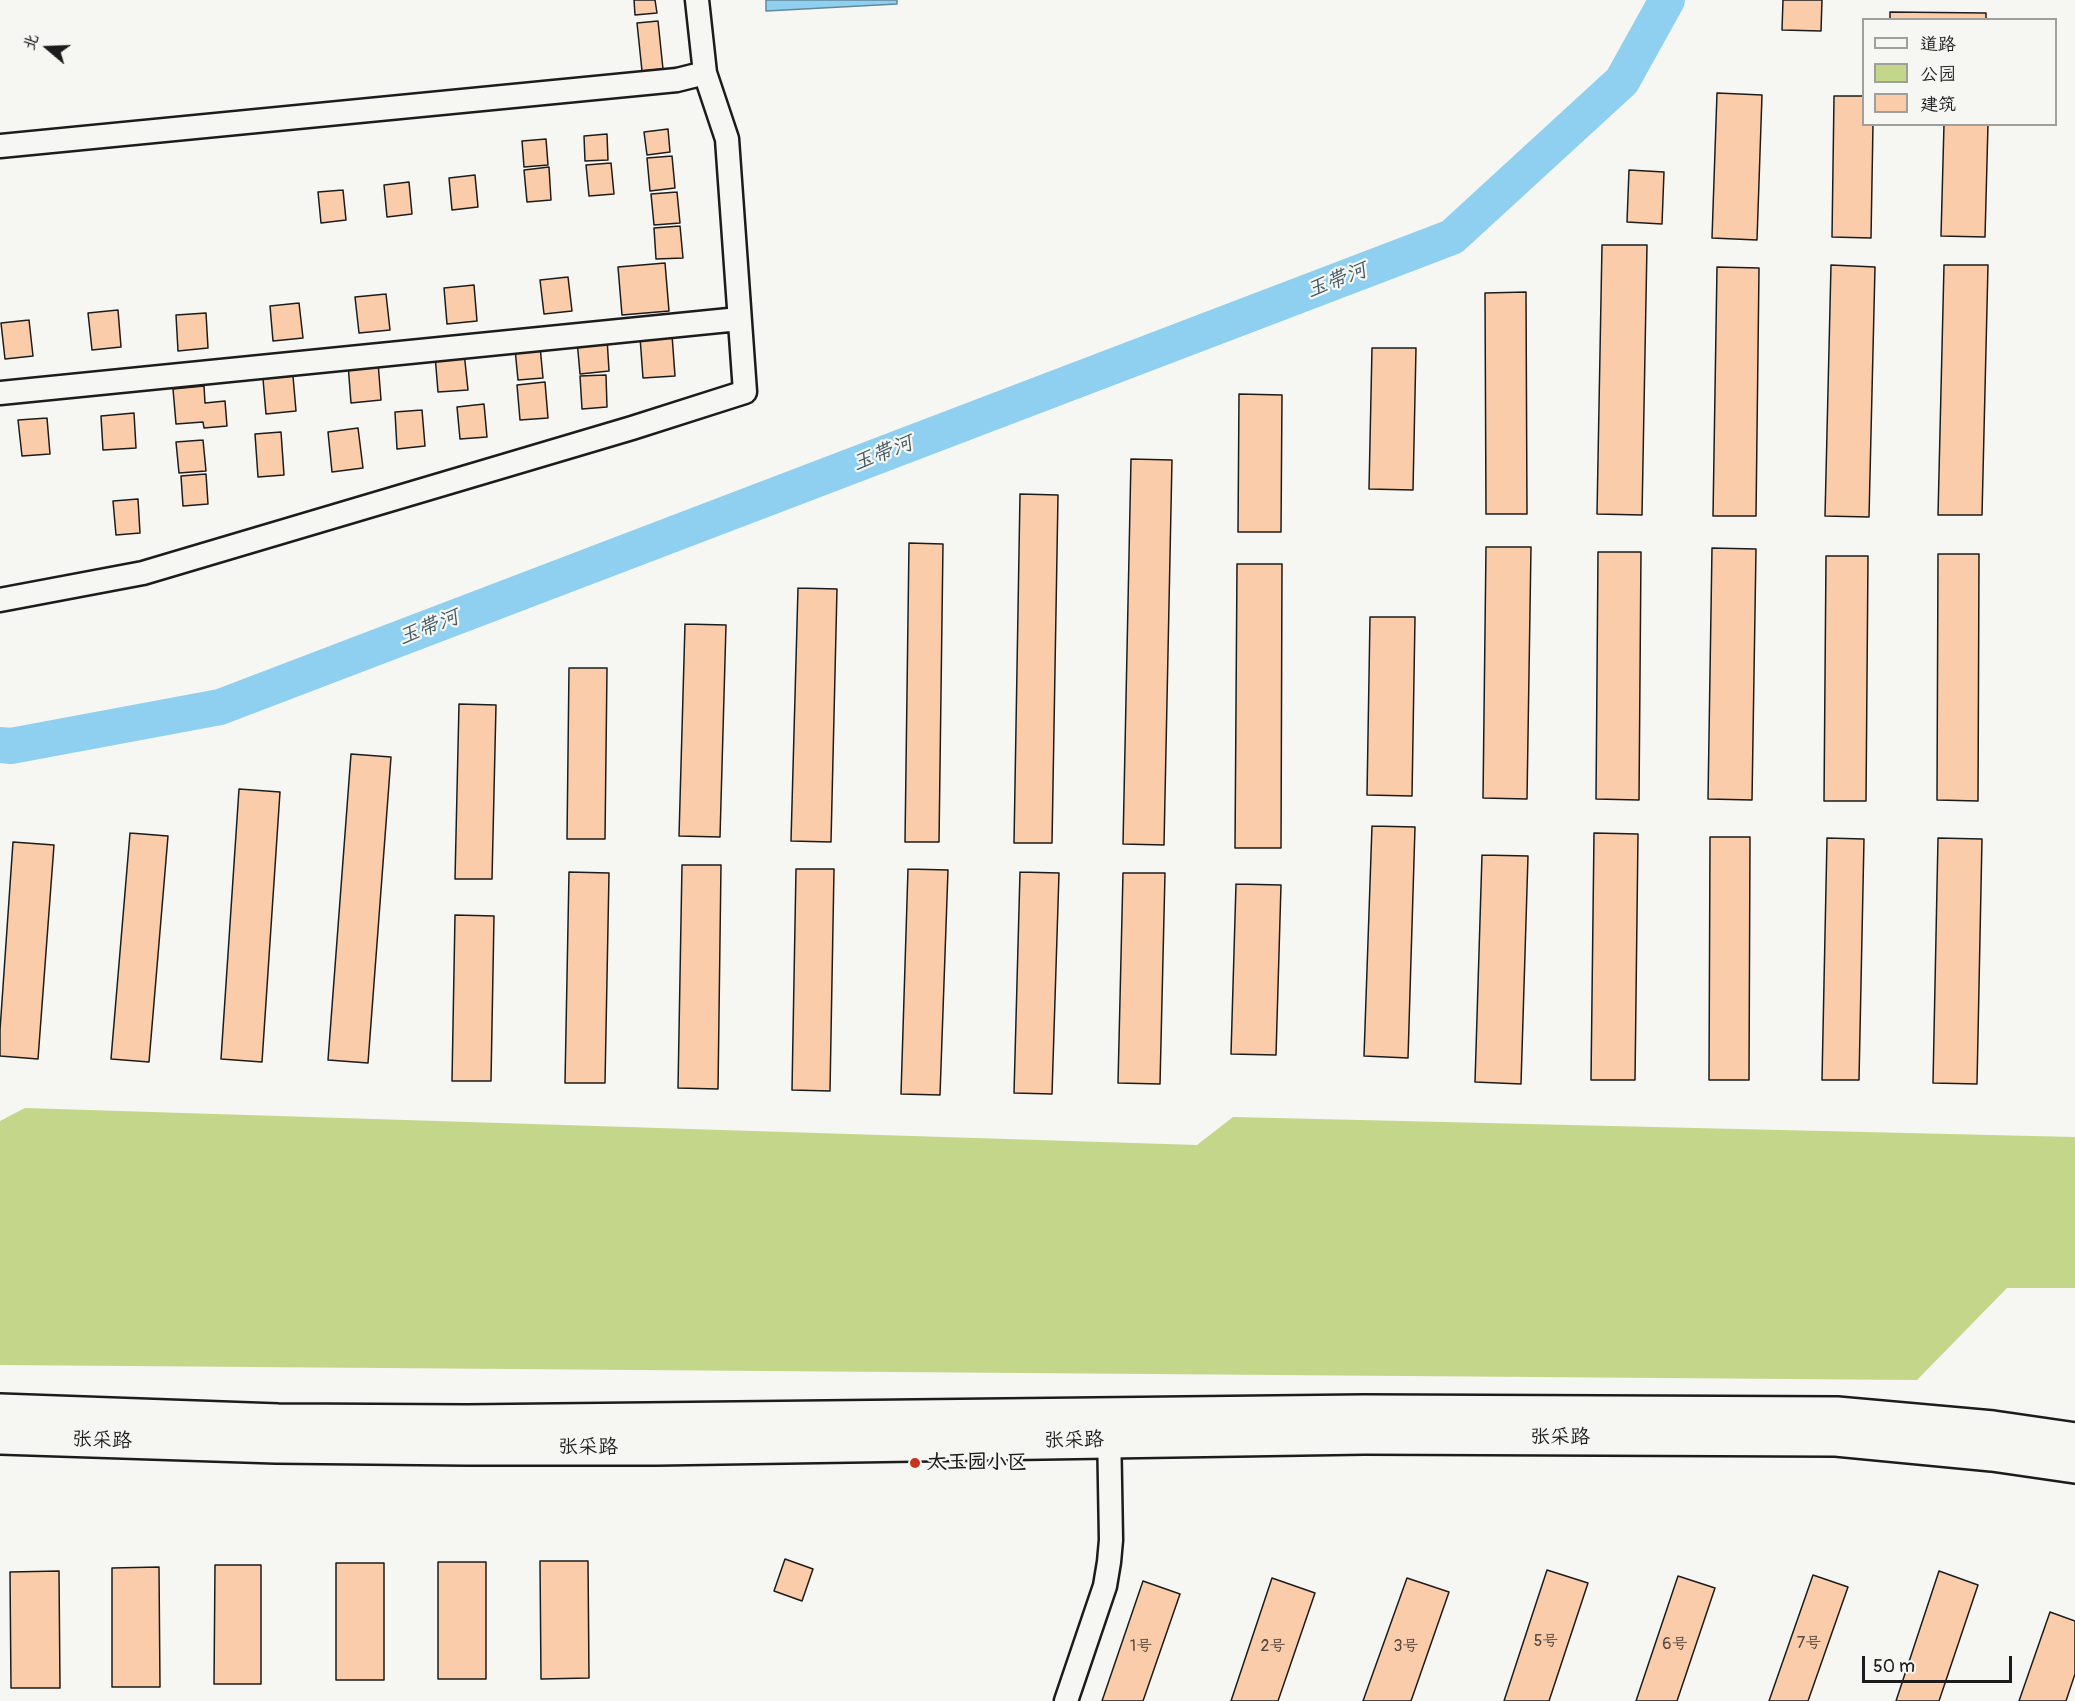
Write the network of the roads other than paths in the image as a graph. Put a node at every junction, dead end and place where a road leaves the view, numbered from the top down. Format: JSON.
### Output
{"nodes":[{"id":1,"x":697,"y":0,"type":"edge"},
{"id":2,"x":705,"y":73,"type":"junction"},
{"id":3,"x":0,"y":146,"type":"edge"},
{"id":4,"x":739,"y":319,"type":"junction"},
{"id":5,"x":0,"y":393,"type":"edge"},
{"id":6,"x":0,"y":600,"type":"edge"},
{"id":7,"x":0,"y":1412,"type":"edge"},
{"id":8,"x":1109,"y":1429,"type":"junction"},
{"id":9,"x":0,"y":1437,"type":"edge"},
{"id":10,"x":2075,"y":1440,"type":"edge"},
{"id":11,"x":2075,"y":1466,"type":"edge"},
{"id":12,"x":1066,"y":1701,"type":"edge"}],
"edges":[{"from":1,"to":2,"type":"street"},
{"from":2,"to":3,"type":"street"},
{"from":2,"to":4,"type":"street"},
{"from":4,"to":5,"type":"street"},
{"from":4,"to":6,"type":"street"},
{"from":7,"to":8,"type":"main road","name":"张采路"},
{"from":8,"to":9,"type":"main road","name":"张采路"},
{"from":8,"to":10,"type":"main road","name":"张采路"},
{"from":8,"to":11,"type":"main road","name":"张采路"},
{"from":8,"to":12,"type":"street"}]}
